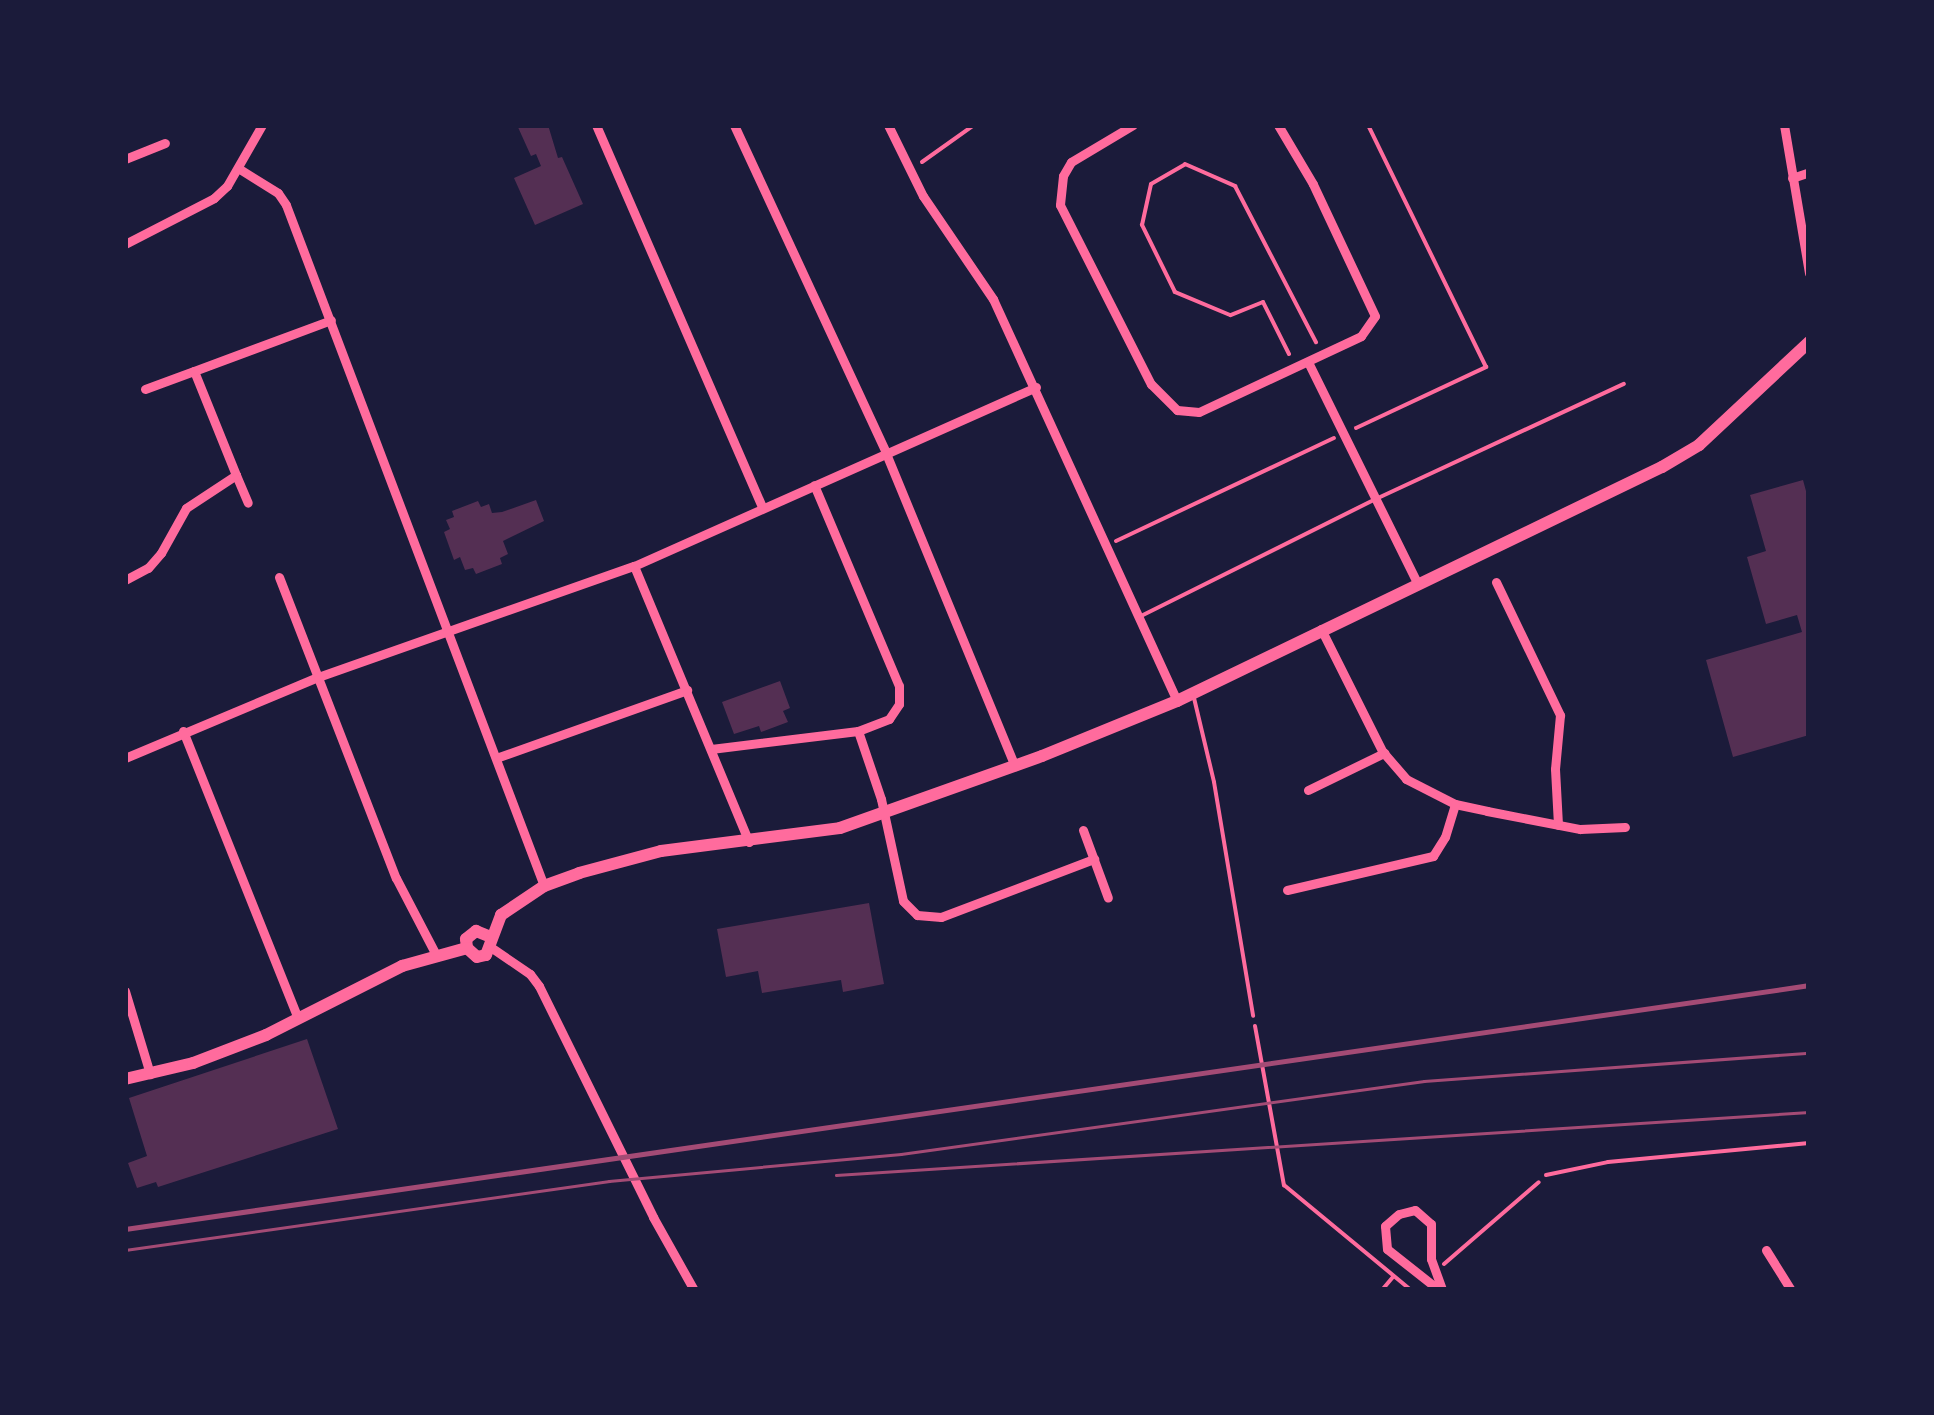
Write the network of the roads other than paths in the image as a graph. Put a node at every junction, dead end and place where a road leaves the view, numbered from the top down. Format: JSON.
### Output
{"nodes":[{"id":1,"x":262,"y":125,"type":"edge"},
{"id":2,"x":596,"y":125,"type":"edge"},
{"id":3,"x":734,"y":125,"type":"edge"},
{"id":4,"x":888,"y":125,"type":"edge"},
{"id":5,"x":1133,"y":125,"type":"edge"},
{"id":6,"x":1278,"y":125,"type":"edge"},
{"id":7,"x":1784,"y":125,"type":"edge"},
{"id":8,"x":165,"y":143,"type":"dead end"},
{"id":9,"x":125,"y":159,"type":"edge"},
{"id":10,"x":238,"y":168,"type":"junction"},
{"id":11,"x":1809,"y":172,"type":"edge"},
{"id":12,"x":1792,"y":178,"type":"junction"},
{"id":13,"x":126,"y":242,"type":"edge"},
{"id":14,"x":1809,"y":272,"type":"edge"},
{"id":15,"x":331,"y":320,"type":"junction"},
{"id":16,"x":1809,"y":342,"type":"edge"},
{"id":17,"x":1308,"y":362,"type":"junction"},
{"id":18,"x":194,"y":371,"type":"junction"},
{"id":19,"x":1624,"y":384,"type":"dead end"},
{"id":20,"x":1036,"y":387,"type":"junction"},
{"id":21,"x":145,"y":390,"type":"dead end"},
{"id":22,"x":885,"y":452,"type":"junction"},
{"id":23,"x":236,"y":475,"type":"junction"},
{"id":24,"x":814,"y":484,"type":"junction"},
{"id":25,"x":1378,"y":498,"type":"junction"},
{"id":26,"x":248,"y":503,"type":"dead end"},
{"id":27,"x":762,"y":507,"type":"junction"},
{"id":28,"x":634,"y":566,"type":"junction"},
{"id":29,"x":278,"y":578,"type":"dead end"},
{"id":30,"x":125,"y":580,"type":"edge"},
{"id":31,"x":1496,"y":582,"type":"dead end"},
{"id":32,"x":1417,"y":583,"type":"junction"},
{"id":33,"x":1140,"y":617,"type":"junction"},
{"id":34,"x":1321,"y":630,"type":"junction"},
{"id":35,"x":446,"y":631,"type":"junction"},
{"id":36,"x":318,"y":677,"type":"junction"},
{"id":37,"x":687,"y":690,"type":"junction"},
{"id":38,"x":1193,"y":694,"type":"junction"},
{"id":39,"x":1178,"y":701,"type":"junction"},
{"id":40,"x":183,"y":730,"type":"junction"},
{"id":41,"x":858,"y":730,"type":"junction"},
{"id":42,"x":711,"y":748,"type":"junction"},
{"id":43,"x":1384,"y":753,"type":"junction"},
{"id":44,"x":125,"y":758,"type":"edge"},
{"id":45,"x":496,"y":758,"type":"junction"},
{"id":46,"x":1015,"y":766,"type":"junction"},
{"id":47,"x":1308,"y":790,"type":"dead end"},
{"id":48,"x":1455,"y":804,"type":"junction"},
{"id":49,"x":884,"y":813,"type":"junction"},
{"id":50,"x":1558,"y":824,"type":"junction"},
{"id":51,"x":1625,"y":827,"type":"dead end"},
{"id":52,"x":1083,"y":830,"type":"dead end"},
{"id":53,"x":748,"y":842,"type":"junction"},
{"id":54,"x":1094,"y":859,"type":"junction"},
{"id":55,"x":544,"y":886,"type":"junction"},
{"id":56,"x":1287,"y":890,"type":"dead end"},
{"id":57,"x":1108,"y":898,"type":"dead end"},
{"id":58,"x":491,"y":943,"type":"junction"},
{"id":59,"x":467,"y":948,"type":"junction"},
{"id":60,"x":436,"y":955,"type":"junction"},
{"id":61,"x":125,"y":991,"type":"edge"},
{"id":62,"x":1253,"y":1016,"type":"road end"},
{"id":63,"x":298,"y":1018,"type":"junction"},
{"id":64,"x":150,"y":1074,"type":"junction"},
{"id":65,"x":125,"y":1079,"type":"edge"},
{"id":66,"x":1809,"y":1144,"type":"edge"},
{"id":67,"x":1546,"y":1175,"type":"road end"},
{"id":68,"x":1766,"y":1250,"type":"dead end"},
{"id":69,"x":694,"y":1290,"type":"edge"},
{"id":70,"x":1440,"y":1290,"type":"edge"},
{"id":71,"x":1792,"y":1290,"type":"edge"}],
"edges":[{"from":1,"to":10,"type":"street"},
{"from":2,"to":27,"type":"street"},
{"from":3,"to":22,"type":"street"},
{"from":4,"to":20,"type":"street"},
{"from":5,"to":17,"type":"street"},
{"from":6,"to":17,"type":"street"},
{"from":7,"to":12,"type":"street"},
{"from":8,"to":9,"type":"street"},
{"from":10,"to":13,"type":"street"},
{"from":10,"to":15,"type":"street"},
{"from":11,"to":12,"type":"street"},
{"from":12,"to":14,"type":"street"},
{"from":15,"to":18,"type":"street"},
{"from":15,"to":35,"type":"street"},
{"from":16,"to":32,"type":"main road"},
{"from":17,"to":25,"type":"street"},
{"from":18,"to":21,"type":"street"},
{"from":18,"to":23,"type":"street"},
{"from":19,"to":25,"type":"lane"},
{"from":20,"to":22,"type":"street"},
{"from":20,"to":33,"type":"street"},
{"from":22,"to":24,"type":"street"},
{"from":22,"to":46,"type":"street"},
{"from":23,"to":26,"type":"street"},
{"from":23,"to":30,"type":"street"},
{"from":24,"to":27,"type":"street"},
{"from":24,"to":41,"type":"street"},
{"from":25,"to":32,"type":"street"},
{"from":25,"to":33,"type":"lane"},
{"from":27,"to":28,"type":"street"},
{"from":28,"to":35,"type":"street"},
{"from":28,"to":37,"type":"street"},
{"from":29,"to":36,"type":"street"},
{"from":31,"to":50,"type":"street"},
{"from":32,"to":34,"type":"main road"},
{"from":33,"to":39,"type":"street"},
{"from":34,"to":38,"type":"main road"},
{"from":34,"to":43,"type":"street"},
{"from":35,"to":36,"type":"street"},
{"from":35,"to":45,"type":"street"},
{"from":36,"to":40,"type":"street"},
{"from":36,"to":60,"type":"street"},
{"from":37,"to":42,"type":"street"},
{"from":37,"to":45,"type":"street"},
{"from":38,"to":39,"type":"main road"},
{"from":38,"to":62,"type":"lane"},
{"from":39,"to":46,"type":"main road"},
{"from":40,"to":44,"type":"street"},
{"from":40,"to":63,"type":"street"},
{"from":41,"to":42,"type":"street"},
{"from":41,"to":49,"type":"street"},
{"from":42,"to":53,"type":"street"},
{"from":43,"to":47,"type":"street"},
{"from":43,"to":48,"type":"street"},
{"from":45,"to":55,"type":"street"},
{"from":46,"to":49,"type":"main road"},
{"from":48,"to":50,"type":"street"},
{"from":48,"to":56,"type":"street"},
{"from":49,"to":53,"type":"main road"},
{"from":49,"to":54,"type":"street"},
{"from":50,"to":51,"type":"street"},
{"from":52,"to":54,"type":"street"},
{"from":53,"to":55,"type":"main road"},
{"from":54,"to":57,"type":"street"},
{"from":55,"to":58,"type":"main road"},
{"from":58,"to":59,"type":"main road"},
{"from":58,"to":59,"type":"main road"},
{"from":58,"to":69,"type":"street"},
{"from":59,"to":60,"type":"main road"},
{"from":60,"to":63,"type":"main road"},
{"from":61,"to":64,"type":"street"},
{"from":63,"to":64,"type":"main road"},
{"from":64,"to":65,"type":"main road"},
{"from":66,"to":67,"type":"lane"},
{"from":68,"to":71,"type":"street"},
{"from":70,"to":70,"type":"street"}]}
